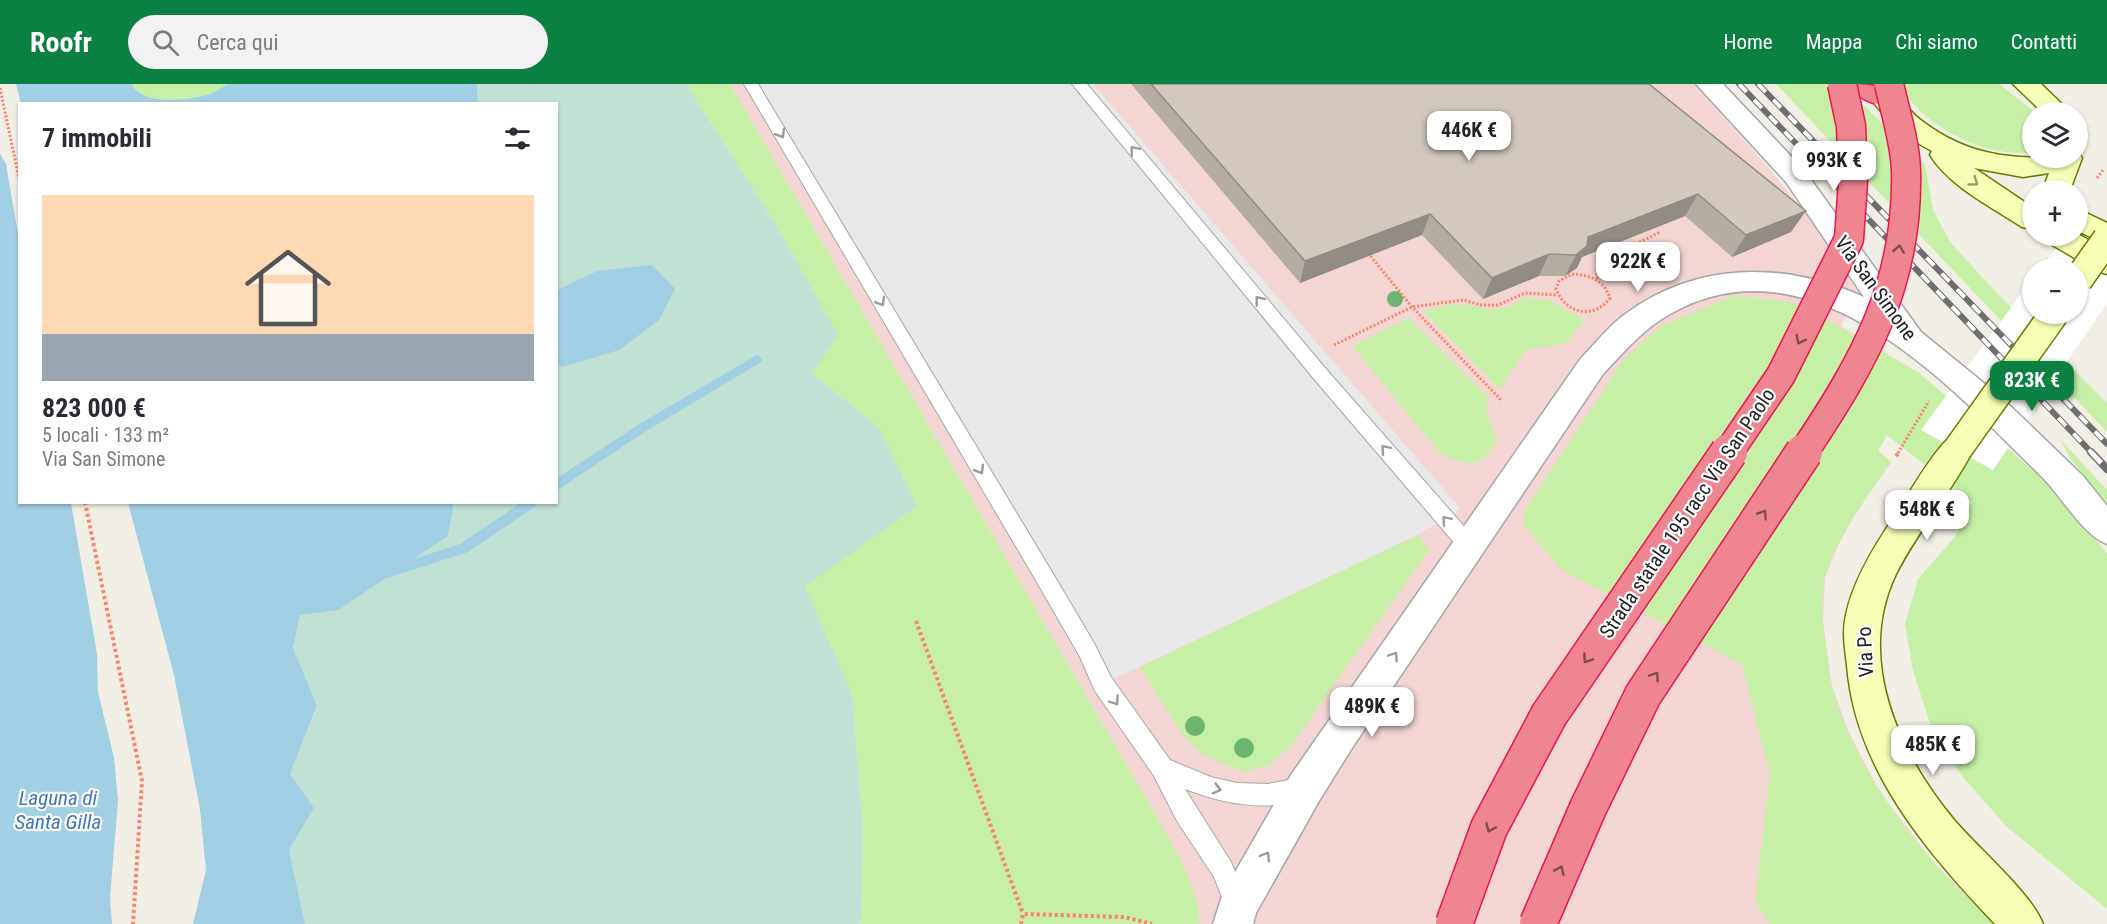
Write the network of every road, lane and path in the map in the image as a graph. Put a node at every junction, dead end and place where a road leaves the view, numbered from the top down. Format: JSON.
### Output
{"nodes":[{"id":1,"x":4,"y":84,"type":"edge"},
{"id":2,"x":751,"y":84,"type":"edge"},
{"id":3,"x":1079,"y":84,"type":"edge"},
{"id":4,"x":1709,"y":84,"type":"edge"},
{"id":5,"x":1842,"y":84,"type":"edge"},
{"id":6,"x":1859,"y":84,"type":"edge"},
{"id":7,"x":2026,"y":84,"type":"edge"},
{"id":8,"x":0,"y":87,"type":"edge"},
{"id":9,"x":1884,"y":89,"type":"edge"},
{"id":10,"x":2053,"y":100,"type":"edge"},
{"id":11,"x":1915,"y":129,"type":"junction"},
{"id":12,"x":2022,"y":168,"type":"edge"},
{"id":13,"x":18,"y":173,"type":"edge"},
{"id":14,"x":2022,"y":213,"type":"edge"},
{"id":15,"x":2088,"y":231,"type":"edge"},
{"id":16,"x":1660,"y":232,"type":"edge"},
{"id":17,"x":2088,"y":245,"type":"edge"},
{"id":18,"x":1365,"y":249,"type":"edge"},
{"id":19,"x":2105,"y":251,"type":"edge"},
{"id":20,"x":2088,"y":269,"type":"edge"},
{"id":21,"x":1598,"y":280,"type":"junction"},
{"id":22,"x":1557,"y":295,"type":"junction"},
{"id":23,"x":1412,"y":307,"type":"junction"},
{"id":24,"x":2047,"y":324,"type":"edge"},
{"id":25,"x":1910,"y":340,"type":"junction"},
{"id":26,"x":1334,"y":345,"type":"dead end"},
{"id":27,"x":1501,"y":400,"type":"dead end"},
{"id":28,"x":1929,"y":401,"type":"dead end"},
{"id":29,"x":1896,"y":456,"type":"dead end"},
{"id":30,"x":85,"y":504,"type":"edge"},
{"id":31,"x":2107,"y":531,"type":"edge"},
{"id":32,"x":1469,"y":546,"type":"junction"},
{"id":33,"x":916,"y":621,"type":"dead end"},
{"id":34,"x":1162,"y":768,"type":"junction"},
{"id":35,"x":1305,"y":788,"type":"junction"},
{"id":36,"x":1023,"y":914,"type":"junction"},
{"id":37,"x":1235,"y":915,"type":"edge"},
{"id":38,"x":133,"y":924,"type":"edge"},
{"id":39,"x":1021,"y":924,"type":"edge"},
{"id":40,"x":1152,"y":924,"type":"edge"},
{"id":41,"x":1454,"y":924,"type":"edge"},
{"id":42,"x":1539,"y":924,"type":"edge"},
{"id":43,"x":2023,"y":924,"type":"edge"}],
"edges":[{"from":1,"to":8,"type":"path"},
{"from":2,"to":34,"type":"lane","one_way":true},
{"from":32,"to":3,"type":"lane","one_way":true},
{"from":4,"to":25,"type":"street","name":"Via San Simone"},
{"from":5,"to":41,"type":"highway","name":"Strada statale 195 racc Via San Paolo","one_way":true,"bridge":true},
{"from":6,"to":9,"type":"highway"},
{"from":7,"to":10,"type":"main road"},
{"from":8,"to":13,"type":"path"},
{"from":9,"to":11,"type":"main road"},
{"from":42,"to":9,"type":"highway","one_way":true,"bridge":true},
{"from":11,"to":12,"type":"main road"},
{"from":11,"to":14,"type":"main road","one_way":true},
{"from":15,"to":19,"type":"main road"},
{"from":16,"to":21,"type":"path"},
{"from":17,"to":19,"type":"main road"},
{"from":18,"to":23,"type":"path"},
{"from":19,"to":20,"type":"main road","bridge":true},
{"from":21,"to":22,"type":"path"},
{"from":21,"to":22,"type":"path"},
{"from":22,"to":23,"type":"path"},
{"from":23,"to":26,"type":"path"},
{"from":23,"to":27,"type":"path"},
{"from":24,"to":43,"type":"main road","name":"Via Po","bridge":true},
{"from":25,"to":31,"type":"street","name":"Via San Simone"},
{"from":25,"to":32,"type":"street"},
{"from":28,"to":29,"type":"path"},
{"from":30,"to":38,"type":"path"},
{"from":35,"to":32,"type":"street","one_way":true},
{"from":33,"to":36,"type":"path"},
{"from":34,"to":35,"type":"lane","one_way":true},
{"from":34,"to":37,"type":"lane"},
{"from":37,"to":35,"type":"street","one_way":true},
{"from":36,"to":39,"type":"path"},
{"from":36,"to":40,"type":"path"}]}
